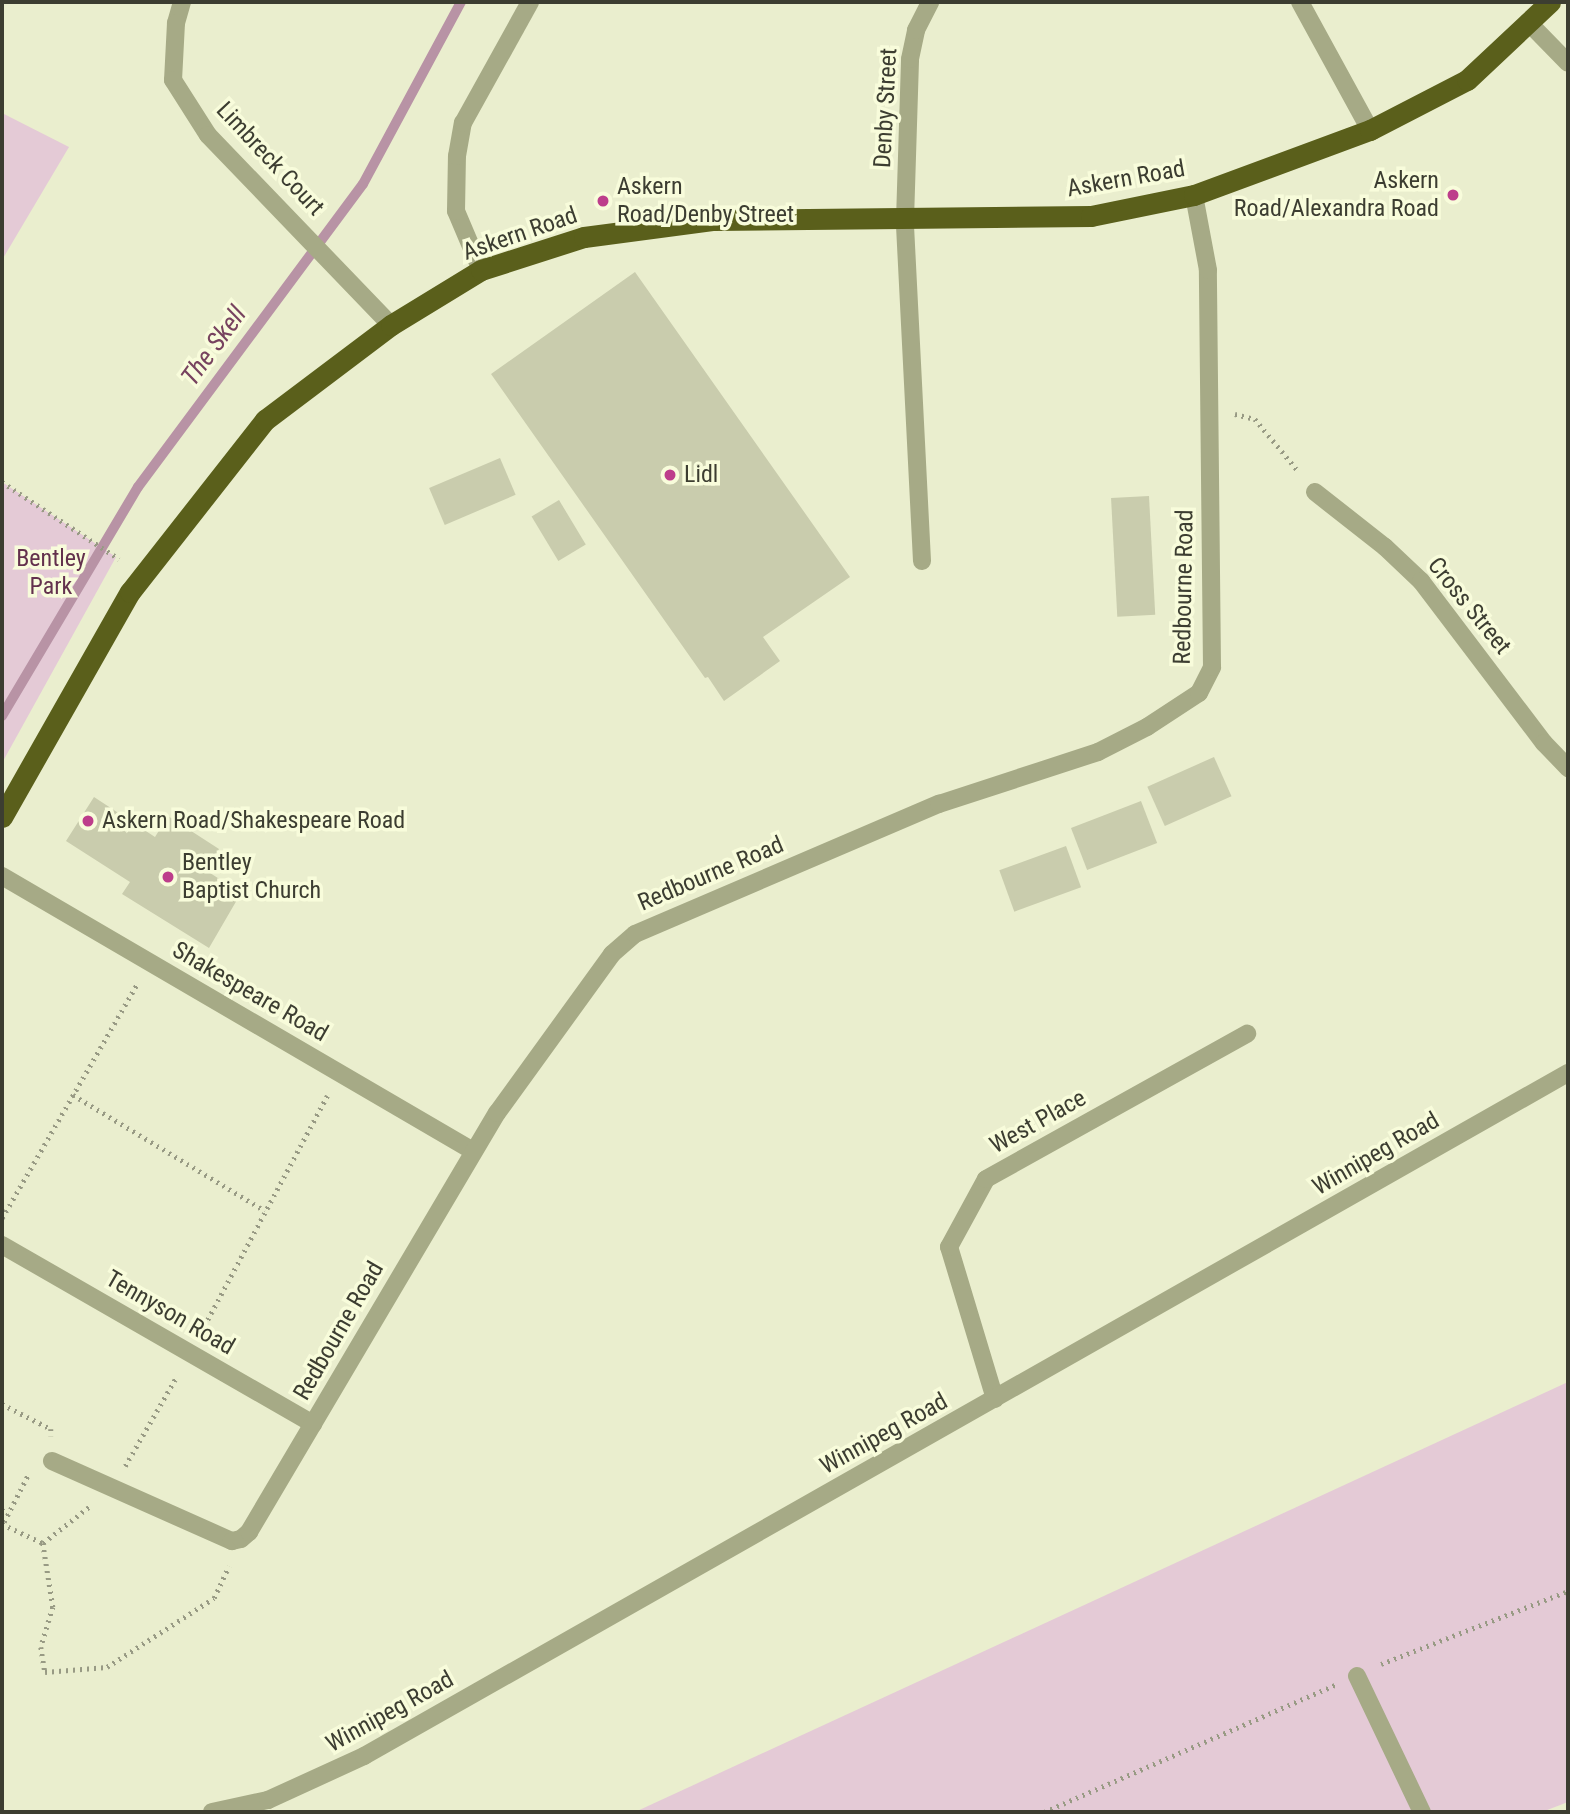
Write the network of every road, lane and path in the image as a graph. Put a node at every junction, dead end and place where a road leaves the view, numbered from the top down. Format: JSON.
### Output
{"nodes":[{"id":1,"x":182,"y":2,"type":"edge"},
{"id":2,"x":530,"y":2,"type":"edge"},
{"id":3,"x":930,"y":2,"type":"edge"},
{"id":4,"x":1300,"y":2,"type":"edge"},
{"id":5,"x":1550,"y":2,"type":"edge"},
{"id":6,"x":1528,"y":22,"type":"junction"},
{"id":7,"x":1568,"y":63,"type":"edge"},
{"id":8,"x":1370,"y":130,"type":"junction"},
{"id":9,"x":1194,"y":195,"type":"junction"},
{"id":10,"x":905,"y":220,"type":"junction"},
{"id":11,"x":481,"y":270,"type":"junction"},
{"id":12,"x":391,"y":325,"type":"junction"},
{"id":13,"x":1209,"y":406,"type":"junction"},
{"id":14,"x":2,"y":482,"type":"edge"},
{"id":15,"x":1315,"y":492,"type":"joint"},
{"id":16,"x":123,"y":561,"type":"dead end"},
{"id":17,"x":922,"y":561,"type":"dead end"},
{"id":18,"x":1568,"y":768,"type":"edge"},
{"id":19,"x":2,"y":817,"type":"edge"},
{"id":20,"x":2,"y":876,"type":"edge"},
{"id":21,"x":150,"y":962,"type":"junction"},
{"id":22,"x":1247,"y":1034,"type":"dead end"},
{"id":23,"x":339,"y":1073,"type":"junction"},
{"id":24,"x":1568,"y":1073,"type":"edge"},
{"id":25,"x":73,"y":1095,"type":"junction"},
{"id":26,"x":473,"y":1151,"type":"junction"},
{"id":27,"x":265,"y":1211,"type":"junction"},
{"id":28,"x":2,"y":1218,"type":"edge"},
{"id":29,"x":2,"y":1245,"type":"edge"},
{"id":30,"x":190,"y":1353,"type":"junction"},
{"id":31,"x":995,"y":1399,"type":"junction"},
{"id":32,"x":2,"y":1404,"type":"edge"},
{"id":33,"x":313,"y":1424,"type":"junction"},
{"id":34,"x":52,"y":1461,"type":"joint"},
{"id":35,"x":112,"y":1488,"type":"junction"},
{"id":36,"x":2,"y":1510,"type":"edge"},
{"id":37,"x":8,"y":1513,"type":"dead end"},
{"id":38,"x":2,"y":1524,"type":"edge"},
{"id":39,"x":241,"y":1539,"type":"junction"},
{"id":40,"x":43,"y":1543,"type":"junction"},
{"id":41,"x":1568,"y":1591,"type":"edge"},
{"id":42,"x":1357,"y":1676,"type":"junction"},
{"id":43,"x":212,"y":1812,"type":"edge"},
{"id":44,"x":1044,"y":1812,"type":"edge"},
{"id":45,"x":1422,"y":1812,"type":"edge"}],
"edges":[{"from":1,"to":12,"type":"street","name":"Limbreck Court"},
{"from":2,"to":11,"type":"street"},
{"from":3,"to":10,"type":"street","name":"Denby Street"},
{"from":4,"to":8,"type":"street"},
{"from":5,"to":6,"type":"highway","name":"Askern Road"},
{"from":6,"to":7,"type":"street"},
{"from":6,"to":8,"type":"highway","name":"Askern Road"},
{"from":8,"to":9,"type":"highway","name":"Askern Road"},
{"from":9,"to":10,"type":"highway","name":"Askern Road"},
{"from":9,"to":13,"type":"street","name":"Redbourne Road"},
{"from":10,"to":11,"type":"highway","name":"Askern Road"},
{"from":10,"to":17,"type":"street","name":"Denby Street"},
{"from":11,"to":12,"type":"highway","name":"Askern Road"},
{"from":12,"to":19,"type":"highway","name":"Askern Road"},
{"from":13,"to":15,"type":"path"},
{"from":13,"to":26,"type":"street","name":"Redbourne Road"},
{"from":14,"to":16,"type":"path"},
{"from":15,"to":18,"type":"street","name":"Cross Street"},
{"from":20,"to":21,"type":"street","name":"Shakespeare Road"},
{"from":21,"to":23,"type":"street","name":"Shakespeare Road"},
{"from":21,"to":25,"type":"path"},
{"from":22,"to":31,"type":"street","name":"West Place"},
{"from":23,"to":26,"type":"street","name":"Shakespeare Road"},
{"from":23,"to":27,"type":"path"},
{"from":24,"to":31,"type":"street","name":"Winnipeg Road"},
{"from":25,"to":27,"type":"path"},
{"from":25,"to":28,"type":"path"},
{"from":26,"to":33,"type":"street","name":"Redbourne Road"},
{"from":27,"to":30,"type":"path"},
{"from":29,"to":30,"type":"street","name":"Tennyson Road"},
{"from":30,"to":33,"type":"street","name":"Tennyson Road"},
{"from":30,"to":35,"type":"path"},
{"from":31,"to":43,"type":"street","name":"Winnipeg Road"},
{"from":32,"to":34,"type":"path"},
{"from":33,"to":39,"type":"street","name":"Redbourne Road"},
{"from":34,"to":35,"type":"street"},
{"from":35,"to":39,"type":"street"},
{"from":35,"to":40,"type":"path"},
{"from":36,"to":37,"type":"path"},
{"from":38,"to":40,"type":"path"},
{"from":39,"to":40,"type":"path"},
{"from":41,"to":42,"type":"path"},
{"from":42,"to":44,"type":"path"},
{"from":42,"to":45,"type":"street"}]}
